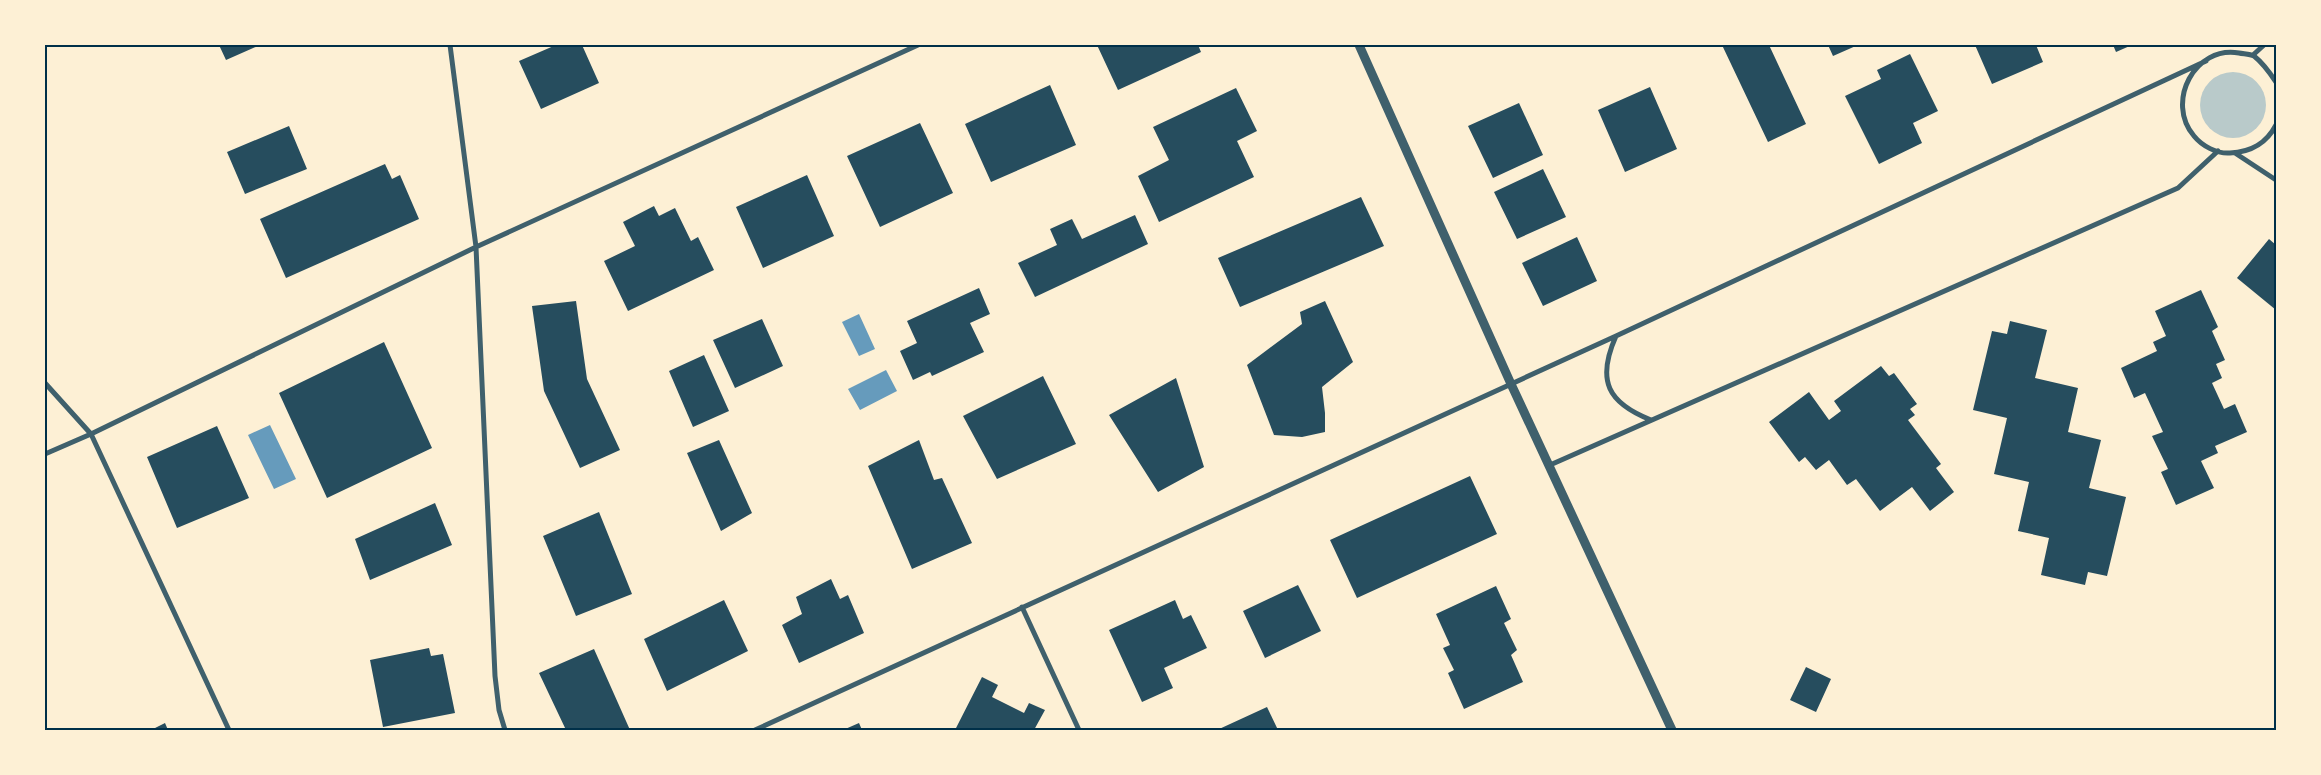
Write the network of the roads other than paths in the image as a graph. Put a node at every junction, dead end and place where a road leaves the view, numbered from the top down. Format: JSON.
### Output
{"nodes":[{"id":1,"x":450,"y":45,"type":"edge"},
{"id":2,"x":918,"y":45,"type":"edge"},
{"id":3,"x":1359,"y":45,"type":"edge"},
{"id":4,"x":2234,"y":45,"type":"edge"},
{"id":5,"x":2264,"y":45,"type":"edge"},
{"id":6,"x":2234,"y":52,"type":"junction"},
{"id":7,"x":2253,"y":55,"type":"junction"},
{"id":8,"x":2206,"y":61,"type":"junction"},
{"id":9,"x":2276,"y":82,"type":"edge"},
{"id":10,"x":2276,"y":125,"type":"edge"},
{"id":11,"x":2218,"y":152,"type":"junction"},
{"id":12,"x":2234,"y":153,"type":"junction"},
{"id":13,"x":2276,"y":180,"type":"edge"},
{"id":14,"x":476,"y":247,"type":"junction"},
{"id":15,"x":1616,"y":336,"type":"junction"},
{"id":16,"x":45,"y":383,"type":"edge"},
{"id":17,"x":1511,"y":384,"type":"junction"},
{"id":18,"x":1651,"y":420,"type":"junction"},
{"id":19,"x":91,"y":434,"type":"junction"},
{"id":20,"x":45,"y":454,"type":"edge"},
{"id":21,"x":1550,"y":465,"type":"junction"},
{"id":22,"x":1022,"y":608,"type":"junction"},
{"id":23,"x":229,"y":730,"type":"edge"},
{"id":24,"x":505,"y":730,"type":"edge"},
{"id":25,"x":755,"y":730,"type":"edge"},
{"id":26,"x":1079,"y":730,"type":"edge"},
{"id":27,"x":1672,"y":730,"type":"edge"}],
"edges":[{"from":1,"to":14,"type":"street"},
{"from":2,"to":14,"type":"street"},
{"from":3,"to":17,"type":"street"},
{"from":4,"to":6,"type":"street"},
{"from":5,"to":7,"type":"street"},
{"from":6,"to":7,"type":"street"},
{"from":6,"to":8,"type":"street"},
{"from":7,"to":9,"type":"street"},
{"from":8,"to":11,"type":"street"},
{"from":8,"to":15,"type":"street"},
{"from":10,"to":12,"type":"street"},
{"from":11,"to":12,"type":"street"},
{"from":11,"to":18,"type":"street"},
{"from":12,"to":13,"type":"street"},
{"from":14,"to":19,"type":"street"},
{"from":14,"to":24,"type":"street"},
{"from":15,"to":17,"type":"street"},
{"from":15,"to":18,"type":"street"},
{"from":16,"to":19,"type":"street"},
{"from":17,"to":21,"type":"street"},
{"from":17,"to":22,"type":"street"},
{"from":18,"to":21,"type":"street"},
{"from":19,"to":20,"type":"street"},
{"from":19,"to":23,"type":"street"},
{"from":21,"to":27,"type":"street"},
{"from":22,"to":25,"type":"street"},
{"from":22,"to":26,"type":"street"}]}
